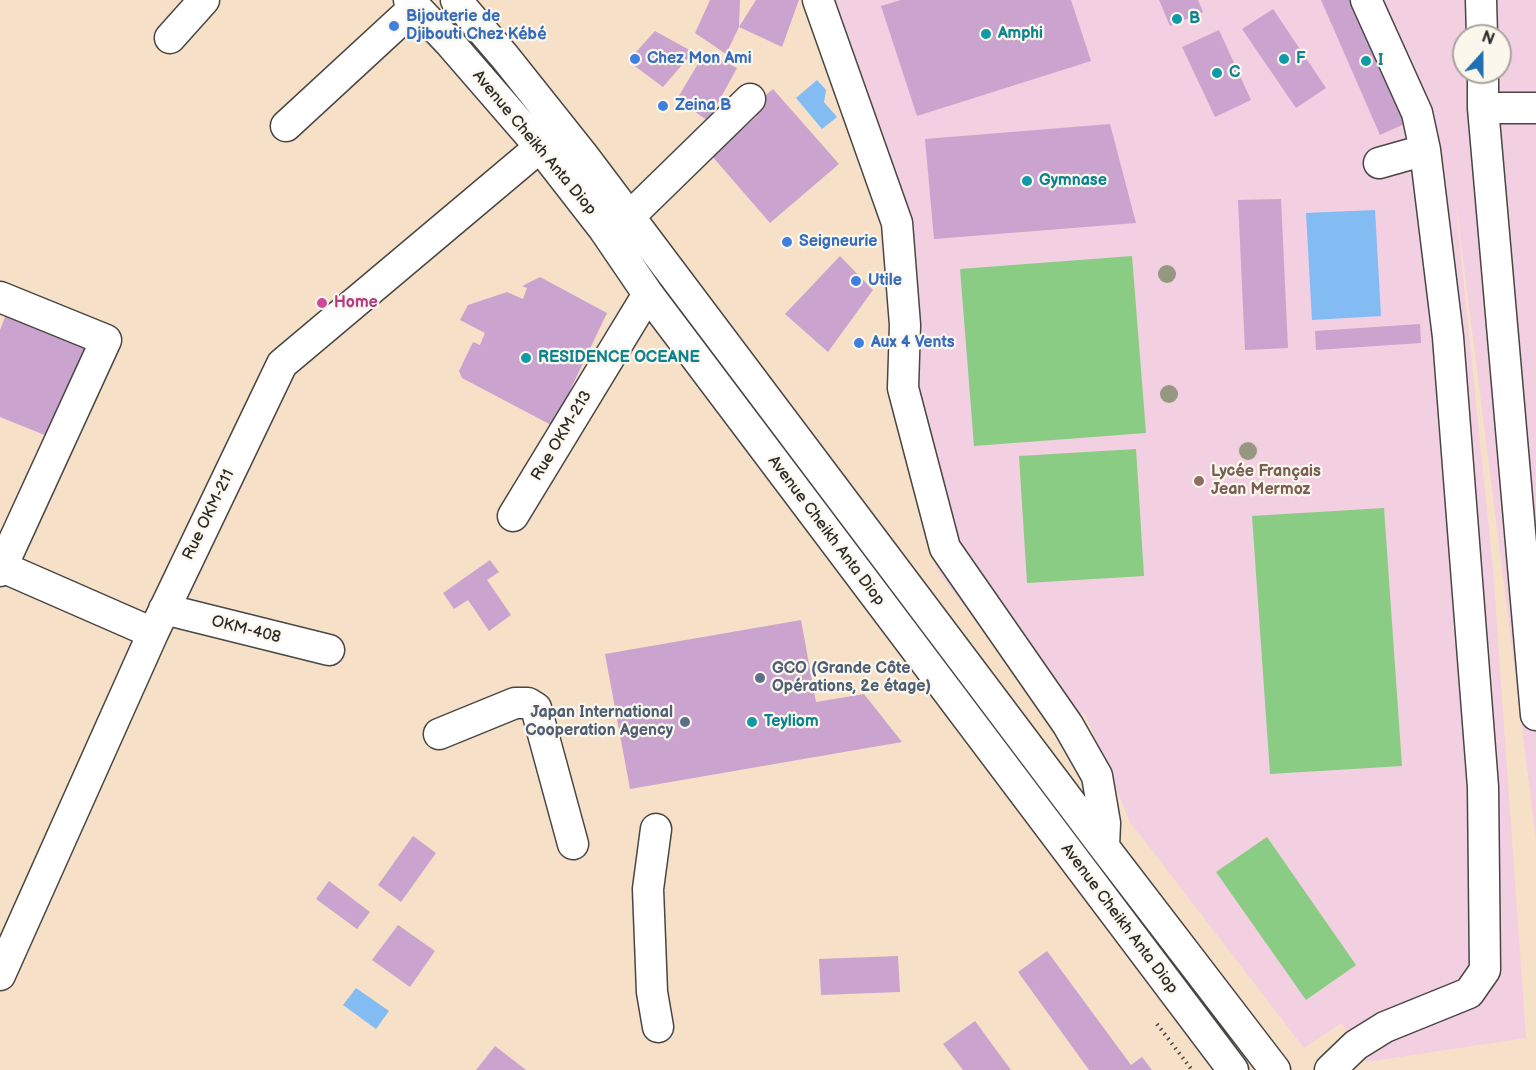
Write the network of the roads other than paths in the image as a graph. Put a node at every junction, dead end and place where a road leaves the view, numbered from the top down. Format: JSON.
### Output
{"nodes":[{"id":1,"x":204,"y":0,"type":"edge"},
{"id":2,"x":456,"y":0,"type":"edge"},
{"id":3,"x":818,"y":0,"type":"edge"},
{"id":4,"x":1366,"y":0,"type":"edge"},
{"id":5,"x":1481,"y":0,"type":"edge"},
{"id":6,"x":412,"y":4,"type":"edge"},
{"id":7,"x":1482,"y":24,"type":"edge"},
{"id":8,"x":170,"y":38,"type":"dead end"},
{"id":9,"x":1483,"y":84,"type":"edge"},
{"id":10,"x":750,"y":99,"type":"dead end"},
{"id":11,"x":1484,"y":108,"type":"junction"},
{"id":12,"x":1536,"y":108,"type":"edge"},
{"id":13,"x":286,"y":126,"type":"dead end"},
{"id":14,"x":540,"y":147,"type":"junction"},
{"id":15,"x":1425,"y":150,"type":"junction"},
{"id":16,"x":1379,"y":163,"type":"dead end"},
{"id":17,"x":629,"y":217,"type":"junction"},
{"id":18,"x":648,"y":294,"type":"junction"},
{"id":19,"x":0,"y":297,"type":"edge"},
{"id":20,"x":513,"y":516,"type":"dead end"},
{"id":21,"x":1,"y":568,"type":"edge"},
{"id":22,"x":158,"y":621,"type":"junction"},
{"id":23,"x":329,"y":650,"type":"dead end"},
{"id":24,"x":1536,"y":715,"type":"edge"},
{"id":25,"x":439,"y":734,"type":"dead end"},
{"id":26,"x":656,"y":829,"type":"dead end"},
{"id":27,"x":573,"y":844,"type":"dead end"},
{"id":28,"x":1104,"y":847,"type":"junction"},
{"id":29,"x":0,"y":975,"type":"edge"},
{"id":30,"x":658,"y":1027,"type":"dead end"},
{"id":31,"x":1233,"y":1070,"type":"edge"},
{"id":32,"x":1275,"y":1070,"type":"edge"},
{"id":33,"x":1330,"y":1070,"type":"edge"}],
"edges":[{"from":1,"to":8,"type":"street"},
{"from":2,"to":17,"type":"street","name":"Avenue Cheikh Anta Diop"},
{"from":3,"to":28,"type":"street"},
{"from":4,"to":15,"type":"street"},
{"from":5,"to":7,"type":"street"},
{"from":6,"to":13,"type":"street"},
{"from":6,"to":14,"type":"street","name":"Avenue Cheikh Anta Diop"},
{"from":9,"to":11,"type":"street"},
{"from":10,"to":17,"type":"street"},
{"from":11,"to":12,"type":"street"},
{"from":11,"to":24,"type":"street"},
{"from":14,"to":18,"type":"street","name":"Avenue Cheikh Anta Diop"},
{"from":14,"to":22,"type":"street","name":"Rue OKM-211"},
{"from":15,"to":16,"type":"street"},
{"from":15,"to":33,"type":"street"},
{"from":17,"to":28,"type":"street","name":"Avenue Cheikh Anta Diop"},
{"from":18,"to":20,"type":"street","name":"Rue OKM-213"},
{"from":18,"to":31,"type":"street","name":"Avenue Cheikh Anta Diop"},
{"from":19,"to":21,"type":"street"},
{"from":21,"to":22,"type":"street","name":"OKM-408"},
{"from":22,"to":23,"type":"street","name":"OKM-408"},
{"from":22,"to":29,"type":"street","name":"Rue OKM-211"},
{"from":25,"to":27,"type":"street"},
{"from":26,"to":30,"type":"street"},
{"from":28,"to":32,"type":"street","name":"Avenue Cheikh Anta Diop"}]}
